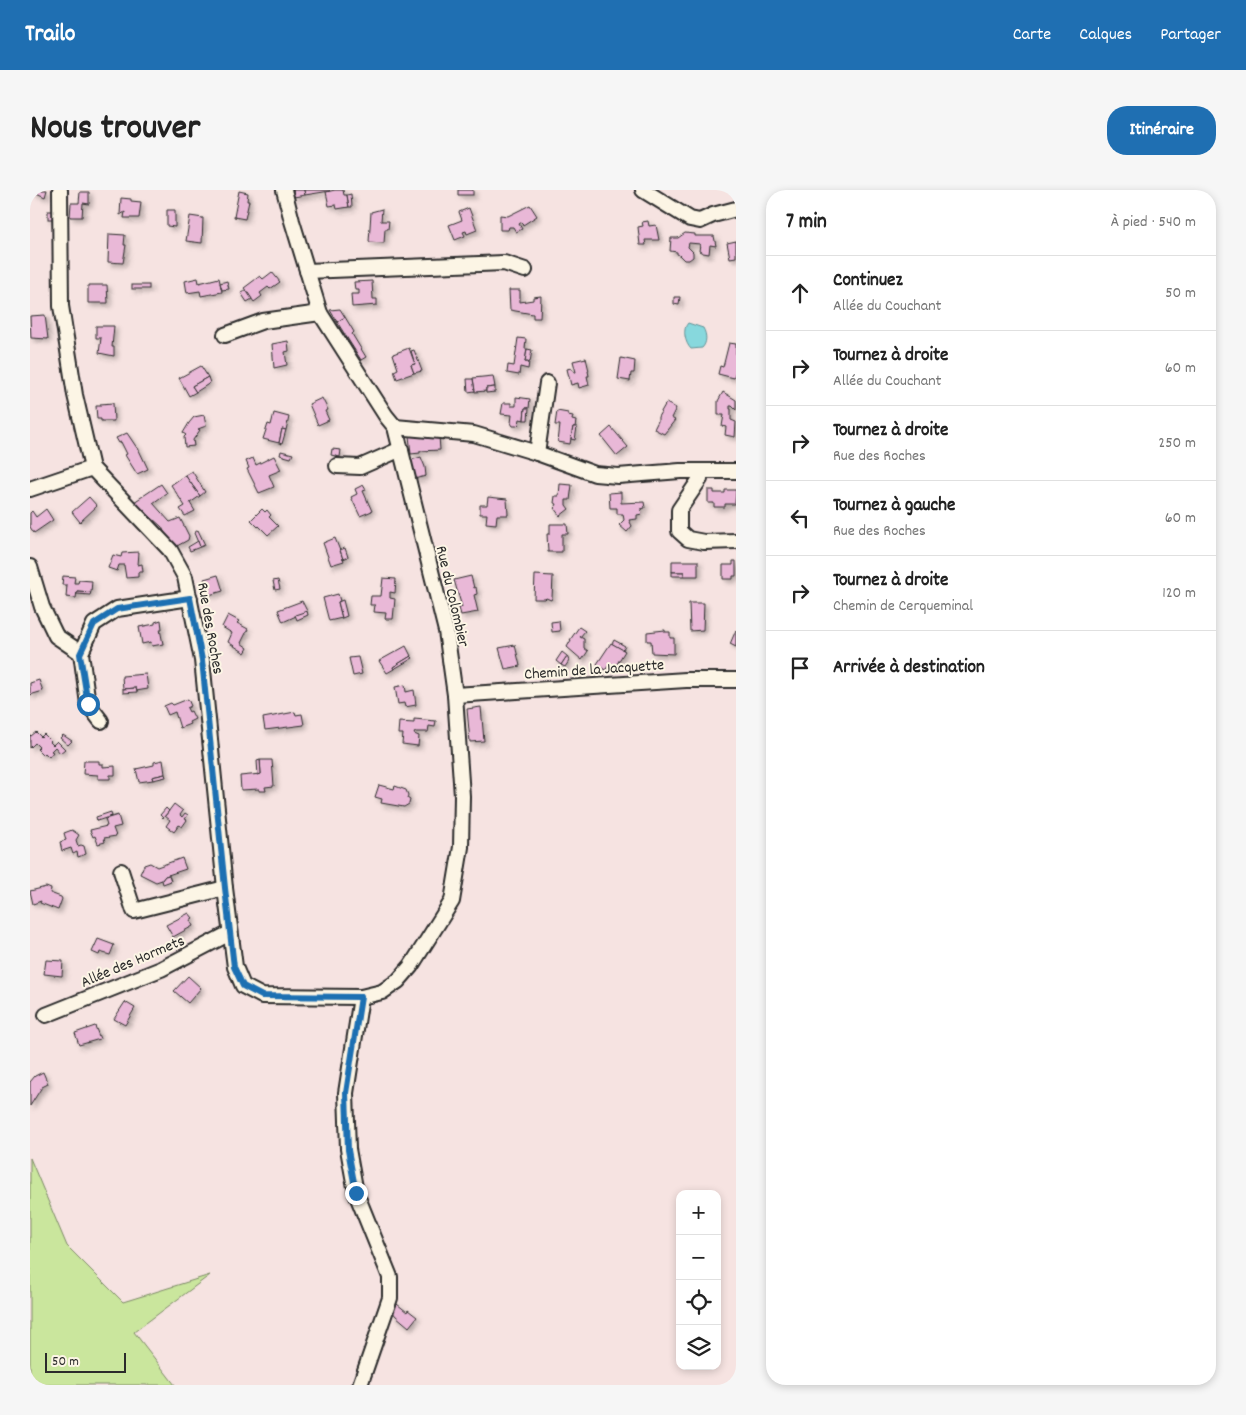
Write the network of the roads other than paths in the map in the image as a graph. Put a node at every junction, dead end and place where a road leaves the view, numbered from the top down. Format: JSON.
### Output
{"nodes":[{"id":1,"x":60,"y":190,"type":"edge"},
{"id":2,"x":284,"y":190,"type":"edge"},
{"id":3,"x":643,"y":190,"type":"edge"},
{"id":4,"x":736,"y":209,"type":"edge"},
{"id":5,"x":525,"y":270,"type":"dead end"},
{"id":6,"x":307,"y":271,"type":"junction"},
{"id":7,"x":320,"y":313,"type":"junction"},
{"id":8,"x":226,"y":336,"type":"dead end"},
{"id":9,"x":547,"y":383,"type":"dead end"},
{"id":10,"x":395,"y":426,"type":"junction"},
{"id":11,"x":400,"y":449,"type":"junction"},
{"id":12,"x":537,"y":453,"type":"junction"},
{"id":13,"x":337,"y":466,"type":"dead end"},
{"id":14,"x":92,"y":468,"type":"junction"},
{"id":15,"x":700,"y":471,"type":"junction"},
{"id":16,"x":736,"y":471,"type":"edge"},
{"id":17,"x":30,"y":489,"type":"edge"},
{"id":18,"x":736,"y":541,"type":"edge"},
{"id":19,"x":30,"y":567,"type":"edge"},
{"id":20,"x":190,"y":598,"type":"junction"},
{"id":21,"x":80,"y":654,"type":"junction"},
{"id":22,"x":736,"y":680,"type":"edge"},
{"id":23,"x":455,"y":695,"type":"junction"},
{"id":24,"x":101,"y":720,"type":"dead end"},
{"id":25,"x":121,"y":871,"type":"dead end"},
{"id":26,"x":225,"y":888,"type":"junction"},
{"id":27,"x":230,"y":933,"type":"junction"},
{"id":28,"x":361,"y":997,"type":"junction"},
{"id":29,"x":46,"y":1015,"type":"dead end"},
{"id":30,"x":360,"y":1385,"type":"edge"}],
"edges":[{"from":1,"to":14,"type":"street"},
{"from":2,"to":6,"type":"street","name":"Rue du Colombier"},
{"from":3,"to":4,"type":"street"},
{"from":5,"to":6,"type":"street"},
{"from":6,"to":7,"type":"street","name":"Rue du Colombier"},
{"from":7,"to":8,"type":"street"},
{"from":7,"to":10,"type":"street","name":"Rue du Colombier"},
{"from":9,"to":12,"type":"street"},
{"from":10,"to":11,"type":"street","name":"Rue du Colombier"},
{"from":10,"to":12,"type":"street"},
{"from":11,"to":13,"type":"street"},
{"from":11,"to":23,"type":"street","name":"Rue du Colombier"},
{"from":12,"to":15,"type":"street"},
{"from":14,"to":17,"type":"street"},
{"from":14,"to":20,"type":"street","name":"Rue des Roches"},
{"from":15,"to":16,"type":"street"},
{"from":15,"to":18,"type":"street"},
{"from":19,"to":21,"type":"street"},
{"from":20,"to":21,"type":"street"},
{"from":20,"to":26,"type":"street","name":"Rue des Roches"},
{"from":21,"to":24,"type":"street"},
{"from":22,"to":23,"type":"street","name":"Chemin de la Jacquette"},
{"from":23,"to":28,"type":"street","name":"Rue du Colombier"},
{"from":25,"to":26,"type":"street"},
{"from":26,"to":27,"type":"street","name":"Rue des Roches"},
{"from":27,"to":28,"type":"street","name":"Rue des Roches"},
{"from":27,"to":29,"type":"street","name":"Allée des Hormets"},
{"from":28,"to":30,"type":"street"}]}
